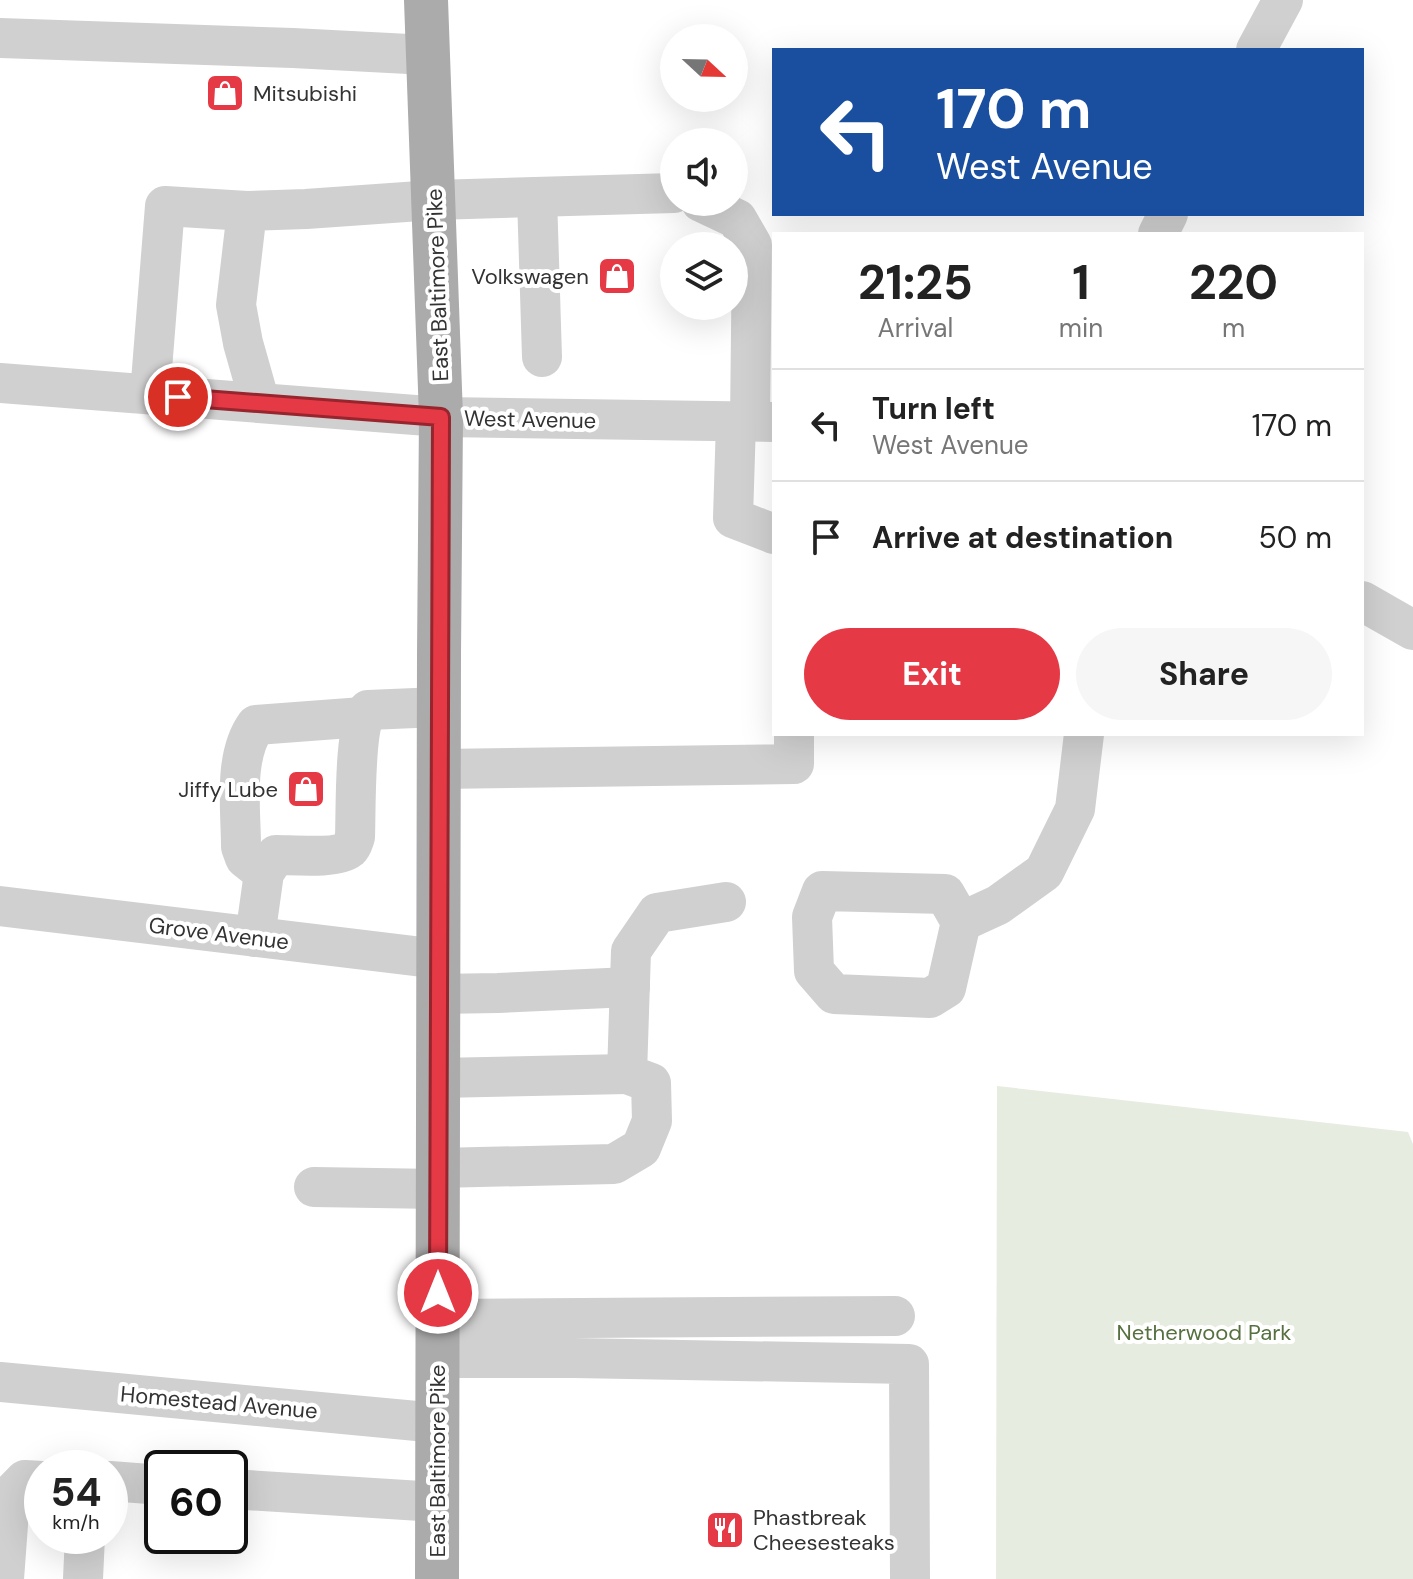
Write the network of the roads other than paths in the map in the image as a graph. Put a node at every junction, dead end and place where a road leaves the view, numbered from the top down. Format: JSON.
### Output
{"nodes":[{"id":1,"x":426,"y":0,"type":"edge"},
{"id":2,"x":1283,"y":0,"type":"edge"},
{"id":3,"x":0,"y":38,"type":"edge"},
{"id":4,"x":1257,"y":48,"type":"edge"},
{"id":5,"x":428,"y":55,"type":"junction"},
{"id":6,"x":660,"y":193,"type":"edge"},
{"id":7,"x":537,"y":197,"type":"junction"},
{"id":8,"x":434,"y":200,"type":"junction"},
{"id":9,"x":247,"y":211,"type":"junction"},
{"id":10,"x":731,"y":216,"type":"edge"},
{"id":11,"x":542,"y":357,"type":"dead end"},
{"id":12,"x":0,"y":383,"type":"edge"},
{"id":13,"x":150,"y":394,"type":"junction"},
{"id":14,"x":260,"y":403,"type":"junction"},
{"id":15,"x":441,"y":417,"type":"junction"},
{"id":16,"x":753,"y":422,"type":"edge"},
{"id":17,"x":772,"y":533,"type":"edge"},
{"id":18,"x":1364,"y":602,"type":"edge"},
{"id":19,"x":1413,"y":630,"type":"edge"},
{"id":20,"x":439,"y":707,"type":"junction"},
{"id":21,"x":363,"y":717,"type":"junction"},
{"id":22,"x":794,"y":736,"type":"edge"},
{"id":23,"x":1084,"y":736,"type":"edge"},
{"id":24,"x":439,"y":769,"type":"junction"},
{"id":25,"x":264,"y":873,"type":"junction"},
{"id":26,"x":726,"y":902,"type":"dead end"},
{"id":27,"x":0,"y":906,"type":"edge"},
{"id":28,"x":961,"y":922,"type":"dead end"},
{"id":29,"x":255,"y":937,"type":"junction"},
{"id":30,"x":439,"y":976,"type":"junction"},
{"id":31,"x":630,"y":987,"type":"junction"},
{"id":32,"x":627,"y":1074,"type":"junction"},
{"id":33,"x":438,"y":1078,"type":"junction"},
{"id":34,"x":438,"y":1179,"type":"junction"},
{"id":35,"x":314,"y":1187,"type":"dead end"},
{"id":36,"x":895,"y":1316,"type":"dead end"},
{"id":37,"x":438,"y":1338,"type":"junction"},
{"id":38,"x":0,"y":1382,"type":"edge"},
{"id":39,"x":438,"y":1423,"type":"junction"},
{"id":40,"x":24,"y":1481,"type":"edge"},
{"id":41,"x":248,"y":1490,"type":"edge"},
{"id":42,"x":437,"y":1502,"type":"junction"},
{"id":43,"x":84,"y":1554,"type":"edge"},
{"id":44,"x":4,"y":1579,"type":"edge"},
{"id":45,"x":83,"y":1579,"type":"edge"},
{"id":46,"x":437,"y":1579,"type":"edge"},
{"id":47,"x":910,"y":1579,"type":"edge"}],
"edges":[{"from":1,"to":5,"type":"main road","name":"East Baltimore Pike"},
{"from":2,"to":4,"type":"street"},
{"from":3,"to":5,"type":"street"},
{"from":5,"to":8,"type":"main road","name":"East Baltimore Pike"},
{"from":6,"to":7,"type":"street"},
{"from":7,"to":8,"type":"street"},
{"from":7,"to":11,"type":"street"},
{"from":8,"to":9,"type":"street"},
{"from":8,"to":15,"type":"main road","name":"East Baltimore Pike"},
{"from":9,"to":13,"type":"street"},
{"from":9,"to":14,"type":"street"},
{"from":10,"to":16,"type":"street"},
{"from":12,"to":13,"type":"street","name":"West Avenue"},
{"from":13,"to":14,"type":"street","name":"West Avenue"},
{"from":14,"to":15,"type":"street","name":"West Avenue"},
{"from":15,"to":16,"type":"street","name":"West Avenue"},
{"from":15,"to":20,"type":"main road","name":"East Baltimore Pike"},
{"from":16,"to":17,"type":"street"},
{"from":18,"to":19,"type":"street"},
{"from":20,"to":21,"type":"street"},
{"from":20,"to":24,"type":"main road","name":"East Baltimore Pike"},
{"from":21,"to":25,"type":"street"},
{"from":21,"to":25,"type":"street"},
{"from":22,"to":24,"type":"street"},
{"from":23,"to":28,"type":"street"},
{"from":24,"to":30,"type":"main road","name":"East Baltimore Pike"},
{"from":25,"to":29,"type":"street"},
{"from":26,"to":31,"type":"street"},
{"from":27,"to":29,"type":"street","name":"Grove Avenue"},
{"from":29,"to":30,"type":"street","name":"Grove Avenue"},
{"from":30,"to":31,"type":"street","name":"Grove Avenue"},
{"from":30,"to":33,"type":"main road","name":"East Baltimore Pike"},
{"from":31,"to":32,"type":"street"},
{"from":32,"to":33,"type":"street"},
{"from":32,"to":34,"type":"street"},
{"from":33,"to":34,"type":"main road","name":"East Baltimore Pike"},
{"from":34,"to":35,"type":"street"},
{"from":34,"to":37,"type":"main road","name":"East Baltimore Pike"},
{"from":36,"to":37,"type":"street"},
{"from":37,"to":39,"type":"main road","name":"East Baltimore Pike"},
{"from":37,"to":47,"type":"street"},
{"from":38,"to":39,"type":"street","name":"Homestead Avenue"},
{"from":39,"to":42,"type":"main road","name":"East Baltimore Pike"},
{"from":40,"to":44,"type":"street"},
{"from":41,"to":42,"type":"street"},
{"from":42,"to":46,"type":"main road","name":"East Baltimore Pike"},
{"from":43,"to":45,"type":"street"}]}
